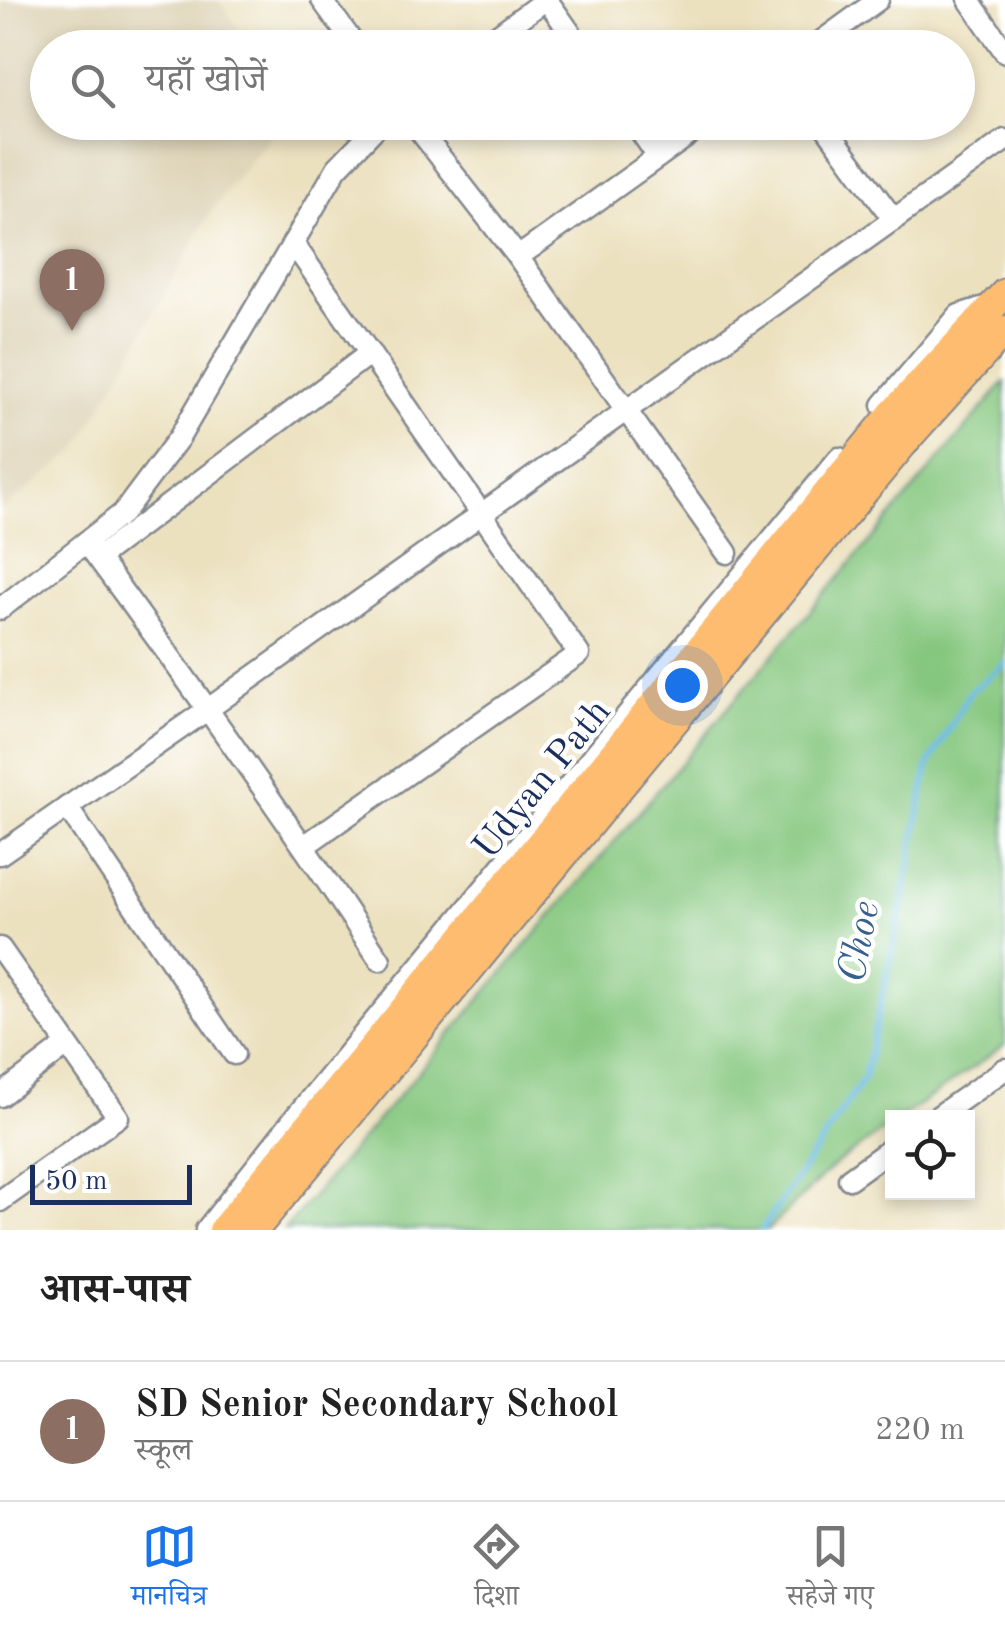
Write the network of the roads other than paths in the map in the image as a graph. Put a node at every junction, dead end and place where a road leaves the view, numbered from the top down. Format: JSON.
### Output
{"nodes":[{"id":1,"x":322,"y":0,"type":"edge"},
{"id":2,"x":546,"y":0,"type":"edge"},
{"id":3,"x":878,"y":0,"type":"edge"},
{"id":4,"x":969,"y":0,"type":"edge"},
{"id":5,"x":344,"y":30,"type":"edge"},
{"id":6,"x":505,"y":30,"type":"edge"},
{"id":7,"x":567,"y":30,"type":"edge"},
{"id":8,"x":837,"y":30,"type":"edge"},
{"id":9,"x":1005,"y":52,"type":"edge"},
{"id":10,"x":364,"y":140,"type":"edge"},
{"id":11,"x":427,"y":140,"type":"edge"},
{"id":12,"x":646,"y":140,"type":"edge"},
{"id":13,"x":682,"y":140,"type":"edge"},
{"id":14,"x":835,"y":140,"type":"edge"},
{"id":15,"x":1005,"y":140,"type":"edge"},
{"id":16,"x":658,"y":157,"type":"junction"},
{"id":17,"x":894,"y":220,"type":"junction"},
{"id":18,"x":293,"y":242,"type":"junction"},
{"id":19,"x":518,"y":258,"type":"junction"},
{"id":20,"x":1002,"y":306,"type":"edge"},
{"id":21,"x":370,"y":353,"type":"junction"},
{"id":22,"x":626,"y":410,"type":"junction"},
{"id":23,"x":482,"y":513,"type":"junction"},
{"id":24,"x":92,"y":550,"type":"junction"},
{"id":25,"x":727,"y":554,"type":"dead end"},
{"id":26,"x":0,"y":609,"type":"edge"},
{"id":27,"x":208,"y":709,"type":"junction"},
{"id":28,"x":67,"y":807,"type":"junction"},
{"id":29,"x":304,"y":846,"type":"junction"},
{"id":30,"x":0,"y":854,"type":"edge"},
{"id":31,"x":0,"y":950,"type":"edge"},
{"id":32,"x":380,"y":960,"type":"dead end"},
{"id":33,"x":67,"y":1045,"type":"junction"},
{"id":34,"x":234,"y":1054,"type":"dead end"},
{"id":35,"x":1005,"y":1069,"type":"edge"},
{"id":36,"x":0,"y":1096,"type":"edge"},
{"id":37,"x":947,"y":1110,"type":"edge"},
{"id":38,"x":885,"y":1153,"type":"edge"},
{"id":39,"x":849,"y":1179,"type":"dead end"},
{"id":40,"x":0,"y":1201,"type":"edge"},
{"id":41,"x":206,"y":1230,"type":"edge"},
{"id":42,"x":224,"y":1230,"type":"edge"},
{"id":43,"x":254,"y":1230,"type":"edge"}],
"edges":[{"from":1,"to":5,"type":"street"},
{"from":2,"to":6,"type":"street"},
{"from":2,"to":7,"type":"street"},
{"from":3,"to":8,"type":"street"},
{"from":4,"to":9,"type":"street"},
{"from":10,"to":18,"type":"street"},
{"from":11,"to":19,"type":"street"},
{"from":12,"to":16,"type":"street"},
{"from":13,"to":16,"type":"street"},
{"from":14,"to":17,"type":"street"},
{"from":15,"to":17,"type":"street"},
{"from":16,"to":19,"type":"street"},
{"from":17,"to":22,"type":"street"},
{"from":18,"to":21,"type":"street"},
{"from":18,"to":24,"type":"street"},
{"from":19,"to":22,"type":"street"},
{"from":20,"to":41,"type":"street"},
{"from":20,"to":42,"type":"main road","name":"Udyan Path"},
{"from":20,"to":43,"type":"main road","name":"Udyan Path"},
{"from":21,"to":23,"type":"street"},
{"from":21,"to":24,"type":"street"},
{"from":22,"to":23,"type":"street"},
{"from":22,"to":25,"type":"street"},
{"from":23,"to":27,"type":"street"},
{"from":23,"to":29,"type":"street"},
{"from":24,"to":26,"type":"street"},
{"from":24,"to":27,"type":"street"},
{"from":27,"to":28,"type":"street"},
{"from":27,"to":29,"type":"street"},
{"from":28,"to":30,"type":"street"},
{"from":28,"to":34,"type":"street"},
{"from":29,"to":32,"type":"street"},
{"from":31,"to":33,"type":"street"},
{"from":33,"to":36,"type":"street"},
{"from":33,"to":40,"type":"street"},
{"from":35,"to":37,"type":"street"},
{"from":38,"to":39,"type":"street"}]}
